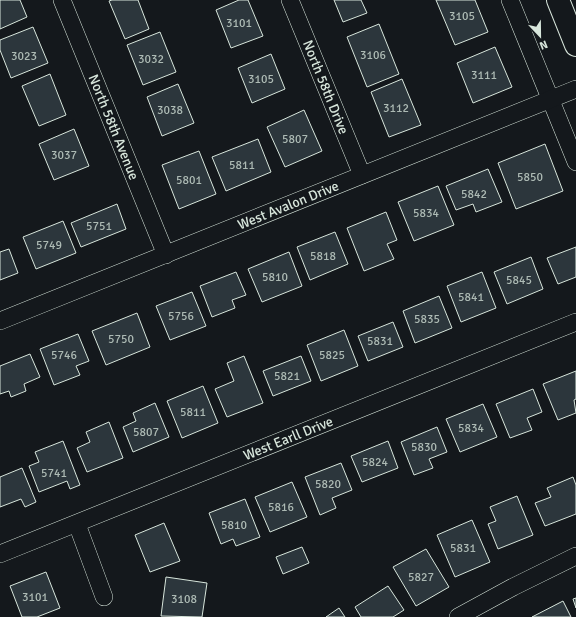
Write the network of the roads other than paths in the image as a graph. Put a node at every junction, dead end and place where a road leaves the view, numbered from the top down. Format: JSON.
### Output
{"nodes":[{"id":1,"x":62,"y":0,"type":"edge"},
{"id":2,"x":290,"y":0,"type":"edge"},
{"id":3,"x":510,"y":0,"type":"edge"},
{"id":4,"x":558,"y":0,"type":"edge"},
{"id":5,"x":576,"y":44,"type":"edge"},
{"id":6,"x":576,"y":89,"type":"edge"},
{"id":7,"x":550,"y":99,"type":"junction"},
{"id":8,"x":576,"y":162,"type":"edge"},
{"id":9,"x":362,"y":175,"type":"junction"},
{"id":10,"x":166,"y":255,"type":"junction"},
{"id":11,"x":0,"y":321,"type":"edge"},
{"id":12,"x":576,"y":322,"type":"edge"},
{"id":13,"x":77,"y":524,"type":"junction"},
{"id":14,"x":0,"y":554,"type":"edge"},
{"id":15,"x":576,"y":556,"type":"edge"},
{"id":16,"x":104,"y":597,"type":"dead end"},
{"id":17,"x":458,"y":617,"type":"edge"}],
"edges":[{"from":1,"to":10,"type":"street","name":"North 58th Avenue"},
{"from":2,"to":9,"type":"street","name":"North 58th Drive"},
{"from":3,"to":7,"type":"street"},
{"from":4,"to":5,"type":"main road"},
{"from":6,"to":7,"type":"street","name":"West Avalon Drive"},
{"from":7,"to":8,"type":"street"},
{"from":7,"to":9,"type":"street","name":"West Avalon Drive"},
{"from":9,"to":10,"type":"street","name":"West Avalon Drive"},
{"from":10,"to":11,"type":"street","name":"West Avalon Drive"},
{"from":12,"to":13,"type":"street","name":"West Earll Drive"},
{"from":13,"to":14,"type":"street","name":"West Earll Drive"},
{"from":13,"to":16,"type":"street"},
{"from":15,"to":17,"type":"street"}]}
